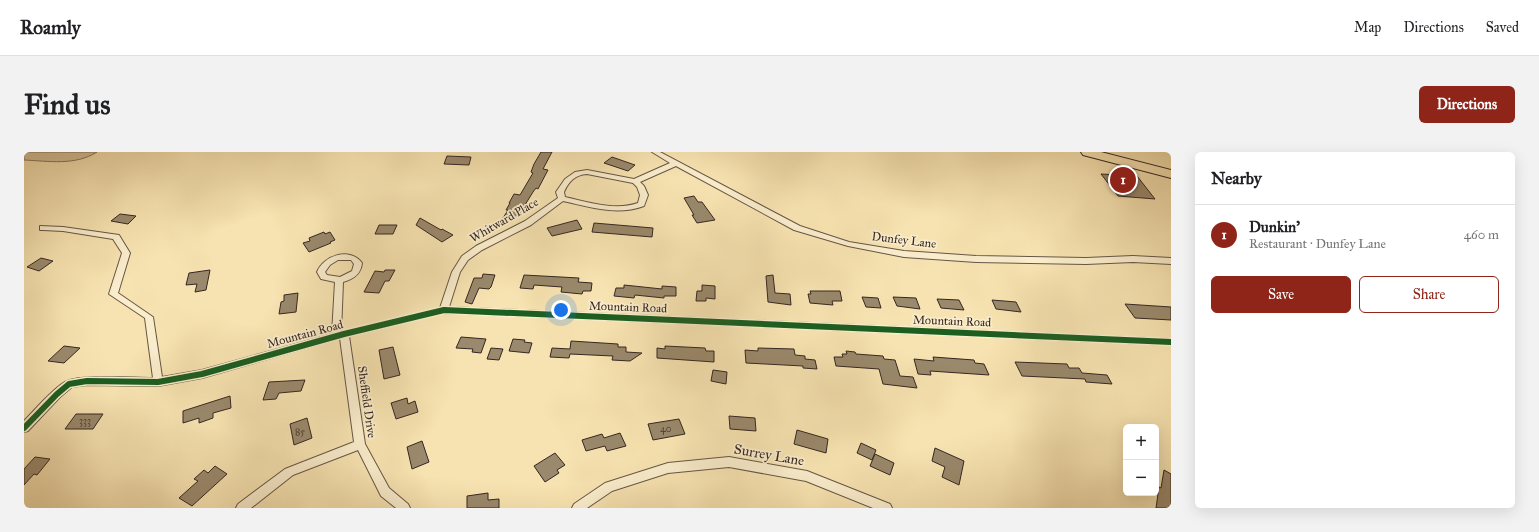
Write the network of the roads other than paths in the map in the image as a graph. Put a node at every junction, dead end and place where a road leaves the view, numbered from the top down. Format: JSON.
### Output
{"nodes":[{"id":1,"x":655,"y":152,"type":"edge"},
{"id":2,"x":1087,"y":152,"type":"edge"},
{"id":3,"x":676,"y":163,"type":"junction"},
{"id":4,"x":1171,"y":174,"type":"edge"},
{"id":5,"x":635,"y":181,"type":"junction"},
{"id":6,"x":562,"y":199,"type":"junction"},
{"id":7,"x":43,"y":228,"type":"dead end"},
{"id":8,"x":1171,"y":261,"type":"edge"},
{"id":9,"x":338,"y":280,"type":"dead end"},
{"id":10,"x":444,"y":310,"type":"junction"},
{"id":11,"x":340,"y":335,"type":"junction"},
{"id":12,"x":1171,"y":342,"type":"edge"},
{"id":13,"x":158,"y":382,"type":"junction"},
{"id":14,"x":28,"y":418,"type":"edge"},
{"id":15,"x":24,"y":428,"type":"edge"},
{"id":16,"x":360,"y":444,"type":"junction"},
{"id":17,"x":242,"y":508,"type":"edge"},
{"id":18,"x":404,"y":508,"type":"edge"},
{"id":19,"x":578,"y":508,"type":"edge"},
{"id":20,"x":886,"y":508,"type":"edge"}],
"edges":[{"from":1,"to":3,"type":"street","name":"Dunfey Lane"},
{"from":2,"to":4,"type":"highway"},
{"from":3,"to":5,"type":"street"},
{"from":3,"to":8,"type":"street","name":"Dunfey Lane"},
{"from":5,"to":6,"type":"street"},
{"from":5,"to":6,"type":"street"},
{"from":6,"to":10,"type":"street","name":"Whitward Place"},
{"from":7,"to":13,"type":"street"},
{"from":9,"to":11,"type":"street","name":"Sheffield Drive"},
{"from":10,"to":11,"type":"street","name":"Mountain Road"},
{"from":10,"to":12,"type":"street","name":"Mountain Road"},
{"from":11,"to":13,"type":"street","name":"Mountain Road"},
{"from":11,"to":16,"type":"street","name":"Sheffield Drive"},
{"from":13,"to":14,"type":"street","name":"Mountain Road"},
{"from":14,"to":15,"type":"street"},
{"from":16,"to":17,"type":"street"},
{"from":16,"to":18,"type":"street","name":"Sheffield Drive"},
{"from":19,"to":20,"type":"street","name":"Surrey Lane"}]}
